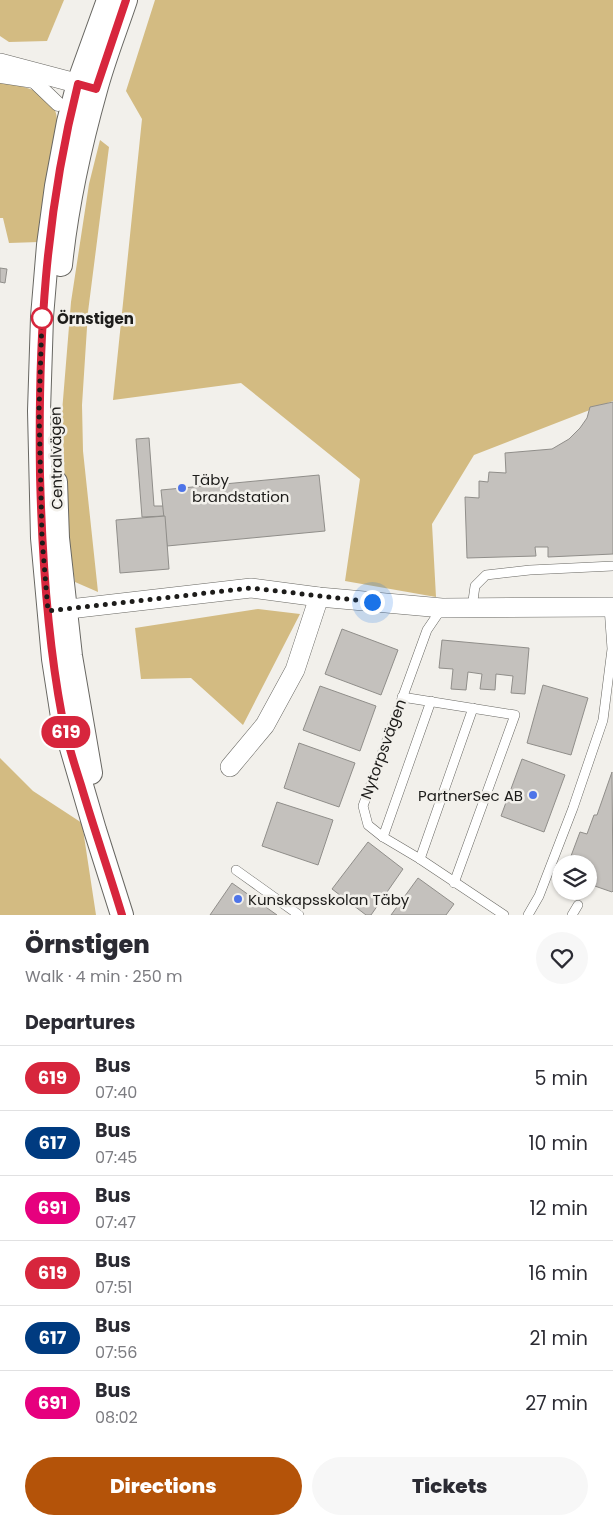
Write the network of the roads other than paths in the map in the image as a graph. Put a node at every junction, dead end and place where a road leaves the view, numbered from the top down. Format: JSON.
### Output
{"nodes":[{"id":1,"x":108,"y":0,"type":"edge"},
{"id":2,"x":126,"y":0,"type":"edge"},
{"id":3,"x":0,"y":64,"type":"edge"},
{"id":4,"x":0,"y":76,"type":"edge"},
{"id":5,"x":87,"y":86,"type":"junction"},
{"id":6,"x":44,"y":240,"type":"dead end"},
{"id":7,"x":613,"y":566,"type":"edge"},
{"id":8,"x":319,"y":597,"type":"junction"},
{"id":9,"x":611,"y":607,"type":"edge"},
{"id":10,"x":442,"y":608,"type":"junction"},
{"id":11,"x":472,"y":608,"type":"junction"},
{"id":12,"x":57,"y":610,"type":"junction"},
{"id":13,"x":402,"y":697,"type":"junction"},
{"id":14,"x":431,"y":702,"type":"junction"},
{"id":15,"x":474,"y":708,"type":"junction"},
{"id":16,"x":230,"y":767,"type":"dead end"},
{"id":17,"x":383,"y":837,"type":"junction"},
{"id":18,"x":420,"y":859,"type":"junction"},
{"id":19,"x":236,"y":870,"type":"dead end"},
{"id":20,"x":454,"y":882,"type":"junction"},
{"id":21,"x":578,"y":905,"type":"dead end"},
{"id":22,"x":122,"y":915,"type":"edge"},
{"id":23,"x":135,"y":915,"type":"edge"},
{"id":24,"x":299,"y":915,"type":"edge"},
{"id":25,"x":504,"y":915,"type":"edge"},
{"id":26,"x":528,"y":915,"type":"edge"},
{"id":27,"x":572,"y":915,"type":"edge"}],
"edges":[{"from":1,"to":5,"type":"street","name":"Centralvägen"},
{"from":2,"to":5,"type":"street","name":"Centralvägen"},
{"from":3,"to":5,"type":"street"},
{"from":4,"to":6,"type":"street"},
{"from":5,"to":12,"type":"street","name":"Centralvägen"},
{"from":7,"to":11,"type":"lane"},
{"from":8,"to":10,"type":"street"},
{"from":8,"to":12,"type":"street"},
{"from":8,"to":16,"type":"street"},
{"from":9,"to":11,"type":"street"},
{"from":9,"to":26,"type":"lane"},
{"from":10,"to":11,"type":"street"},
{"from":10,"to":13,"type":"lane","name":"Nytorpsvägen"},
{"from":12,"to":22,"type":"street","name":"Centralvägen"},
{"from":12,"to":23,"type":"street","name":"Centralvägen"},
{"from":13,"to":14,"type":"lane"},
{"from":13,"to":17,"type":"lane","name":"Nytorpsvägen"},
{"from":14,"to":15,"type":"lane"},
{"from":14,"to":17,"type":"lane"},
{"from":15,"to":18,"type":"lane"},
{"from":15,"to":20,"type":"lane"},
{"from":17,"to":18,"type":"lane","name":"Nytorpsvägen"},
{"from":18,"to":20,"type":"lane","name":"Nytorpsvägen"},
{"from":19,"to":24,"type":"lane"},
{"from":20,"to":25,"type":"lane","name":"Nytorpsvägen"},
{"from":21,"to":27,"type":"lane"}]}
